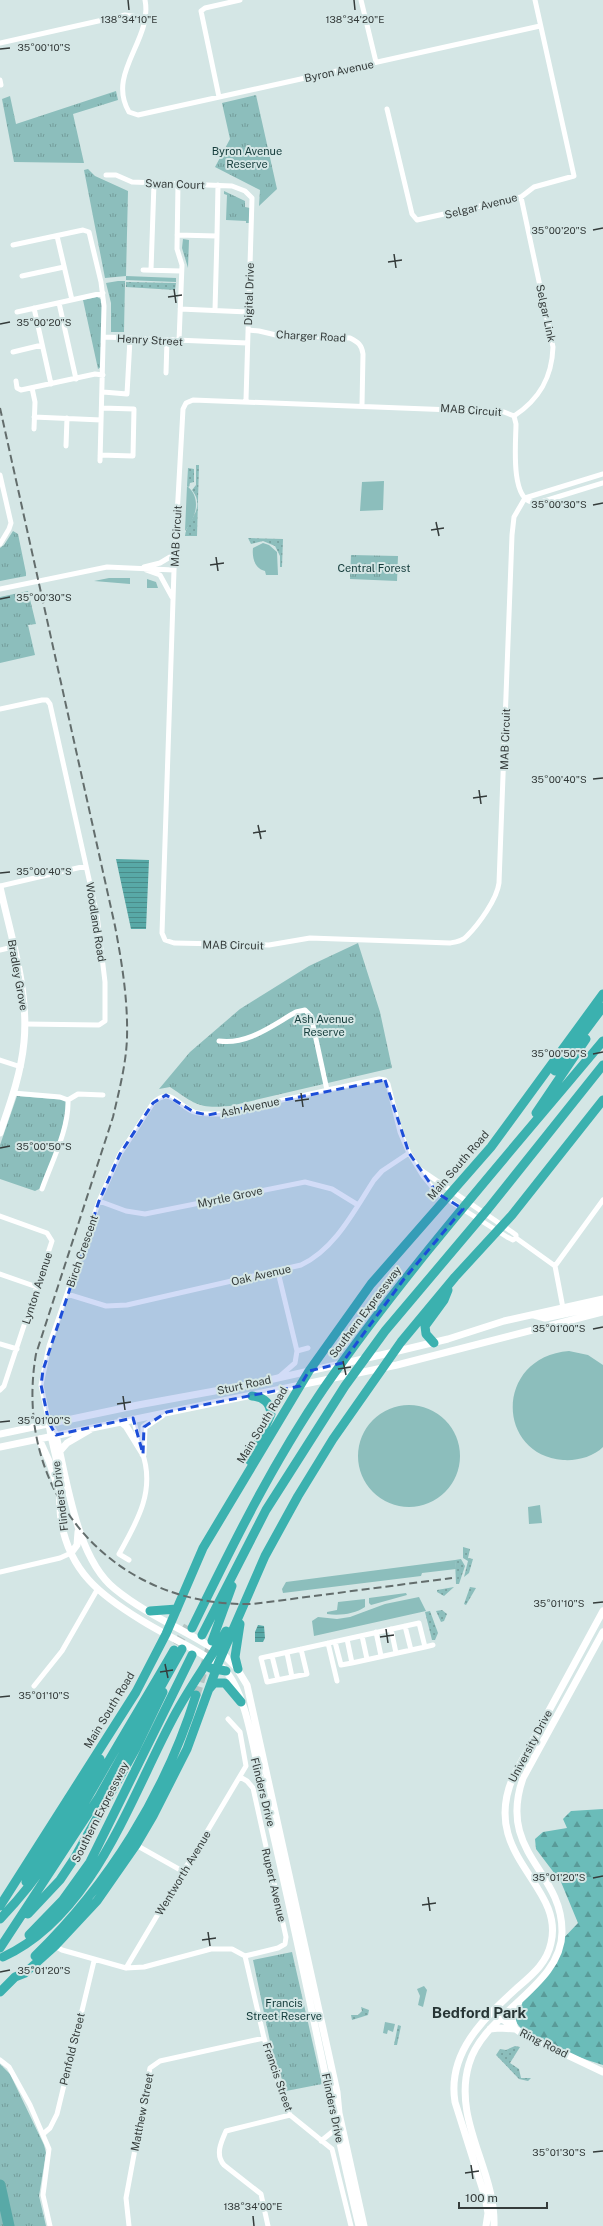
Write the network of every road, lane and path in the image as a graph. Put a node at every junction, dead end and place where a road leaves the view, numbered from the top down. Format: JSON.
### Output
{"nodes":[{"id":1,"x":145,"y":0,"type":"edge"},
{"id":2,"x":240,"y":0,"type":"edge"},
{"id":3,"x":361,"y":0,"type":"edge"},
{"id":4,"x":534,"y":0,"type":"edge"},
{"id":5,"x":145,"y":18,"type":"junction"},
{"id":6,"x":540,"y":26,"type":"junction"},
{"id":7,"x":0,"y":43,"type":"edge"},
{"id":8,"x":376,"y":62,"type":"junction"},
{"id":9,"x":219,"y":97,"type":"junction"},
{"id":10,"x":387,"y":109,"type":"dead end"},
{"id":11,"x":106,"y":175,"type":"dead end"},
{"id":12,"x":154,"y":183,"type":"junction"},
{"id":13,"x":178,"y":184,"type":"junction"},
{"id":14,"x":218,"y":185,"type":"junction"},
{"id":15,"x":244,"y":191,"type":"joint"},
{"id":16,"x":521,"y":197,"type":"junction"},
{"id":17,"x":177,"y":235,"type":"junction"},
{"id":18,"x":57,"y":236,"type":"junction"},
{"id":19,"x":217,"y":236,"type":"junction"},
{"id":20,"x":13,"y":245,"type":"dead end"},
{"id":21,"x":64,"y":267,"type":"junction"},
{"id":22,"x":143,"y":270,"type":"dead end"},
{"id":23,"x":151,"y":270,"type":"junction"},
{"id":24,"x":182,"y":271,"type":"junction"},
{"id":25,"x":22,"y":276,"type":"dead end"},
{"id":26,"x":103,"y":293,"type":"junction"},
{"id":27,"x":72,"y":300,"type":"junction"},
{"id":28,"x":59,"y":303,"type":"junction"},
{"id":29,"x":34,"y":308,"type":"junction"},
{"id":30,"x":180,"y":309,"type":"junction"},
{"id":31,"x":215,"y":310,"type":"junction"},
{"id":32,"x":17,"y":312,"type":"dead end"},
{"id":33,"x":248,"y":312,"type":"junction"},
{"id":34,"x":248,"y":330,"type":"junction"},
{"id":35,"x":105,"y":337,"type":"junction"},
{"id":36,"x":130,"y":339,"type":"junction"},
{"id":37,"x":167,"y":340,"type":"junction"},
{"id":38,"x":179,"y":341,"type":"junction"},
{"id":39,"x":247,"y":343,"type":"junction"},
{"id":40,"x":42,"y":345,"type":"junction"},
{"id":41,"x":14,"y":352,"type":"dead end"},
{"id":42,"x":166,"y":373,"type":"dead end"},
{"id":43,"x":103,"y":374,"type":"junction"},
{"id":44,"x":76,"y":379,"type":"junction"},
{"id":45,"x":16,"y":381,"type":"dead end"},
{"id":46,"x":51,"y":384,"type":"junction"},
{"id":47,"x":32,"y":388,"type":"junction"},
{"id":48,"x":103,"y":392,"type":"junction"},
{"id":49,"x":246,"y":400,"type":"junction"},
{"id":50,"x":362,"y":405,"type":"junction"},
{"id":51,"x":102,"y":408,"type":"junction"},
{"id":52,"x":514,"y":416,"type":"junction"},
{"id":53,"x":34,"y":417,"type":"junction"},
{"id":54,"x":67,"y":418,"type":"junction"},
{"id":55,"x":102,"y":420,"type":"junction"},
{"id":56,"x":34,"y":429,"type":"dead end"},
{"id":57,"x":66,"y":446,"type":"dead end"},
{"id":58,"x":603,"y":474,"type":"edge"},
{"id":59,"x":0,"y":475,"type":"edge"},
{"id":60,"x":603,"y":483,"type":"edge"},
{"id":61,"x":525,"y":498,"type":"junction"},
{"id":62,"x":0,"y":544,"type":"edge"},
{"id":63,"x":175,"y":554,"type":"junction"},
{"id":64,"x":139,"y":568,"type":"junction"},
{"id":65,"x":174,"y":570,"type":"junction"},
{"id":66,"x":0,"y":589,"type":"edge"},
{"id":67,"x":173,"y":598,"type":"junction"},
{"id":68,"x":0,"y":709,"type":"edge"},
{"id":69,"x":86,"y":866,"type":"junction"},
{"id":70,"x":0,"y":886,"type":"edge"},
{"id":71,"x":13,"y":947,"type":"junction"},
{"id":72,"x":0,"y":950,"type":"edge"},
{"id":73,"x":603,"y":994,"type":"edge"},
{"id":74,"x":603,"y":1007,"type":"edge"},
{"id":75,"x":603,"y":1014,"type":"edge"},
{"id":76,"x":25,"y":1024,"type":"junction"},
{"id":77,"x":219,"y":1041,"type":"dead end"},
{"id":78,"x":603,"y":1041,"type":"edge"},
{"id":79,"x":0,"y":1060,"type":"edge"},
{"id":80,"x":603,"y":1065,"type":"edge"},
{"id":81,"x":21,"y":1067,"type":"junction"},
{"id":82,"x":603,"y":1072,"type":"edge"},
{"id":83,"x":327,"y":1090,"type":"junction"},
{"id":84,"x":13,"y":1093,"type":"junction"},
{"id":85,"x":104,"y":1095,"type":"dead end"},
{"id":86,"x":166,"y":1095,"type":"joint"},
{"id":87,"x":68,"y":1100,"type":"junction"},
{"id":88,"x":603,"y":1100,"type":"edge"},
{"id":89,"x":0,"y":1133,"type":"edge"},
{"id":90,"x":513,"y":1146,"type":"junction"},
{"id":91,"x":491,"y":1147,"type":"junction"},
{"id":92,"x":409,"y":1153,"type":"junction"},
{"id":93,"x":532,"y":1153,"type":"junction"},
{"id":94,"x":421,"y":1170,"type":"junction"},
{"id":95,"x":42,"y":1189,"type":"dead end"},
{"id":96,"x":452,"y":1197,"type":"junction"},
{"id":97,"x":603,"y":1200,"type":"edge"},
{"id":98,"x":99,"y":1201,"type":"junction"},
{"id":99,"x":358,"y":1205,"type":"junction"},
{"id":100,"x":0,"y":1216,"type":"edge"},
{"id":101,"x":500,"y":1228,"type":"junction"},
{"id":102,"x":556,"y":1266,"type":"junction"},
{"id":103,"x":278,"y":1272,"type":"junction"},
{"id":104,"x":0,"y":1274,"type":"edge"},
{"id":105,"x":450,"y":1283,"type":"junction"},
{"id":106,"x":37,"y":1287,"type":"junction"},
{"id":107,"x":67,"y":1294,"type":"junction"},
{"id":108,"x":603,"y":1299,"type":"edge"},
{"id":109,"x":603,"y":1306,"type":"edge"},
{"id":110,"x":563,"y":1308,"type":"junction"},
{"id":111,"x":603,"y":1312,"type":"edge"},
{"id":112,"x":532,"y":1314,"type":"junction"},
{"id":113,"x":434,"y":1343,"type":"junction"},
{"id":114,"x":0,"y":1344,"type":"edge"},
{"id":115,"x":308,"y":1348,"type":"dead end"},
{"id":116,"x":16,"y":1349,"type":"junction"},
{"id":117,"x":297,"y":1351,"type":"junction"},
{"id":118,"x":394,"y":1352,"type":"junction"},
{"id":119,"x":383,"y":1368,"type":"junction"},
{"id":120,"x":309,"y":1371,"type":"junction"},
{"id":121,"x":277,"y":1378,"type":"junction"},
{"id":122,"x":300,"y":1386,"type":"junction"},
{"id":123,"x":0,"y":1390,"type":"edge"},
{"id":124,"x":252,"y":1396,"type":"junction"},
{"id":125,"x":168,"y":1412,"type":"junction"},
{"id":126,"x":133,"y":1418,"type":"junction"},
{"id":127,"x":120,"y":1421,"type":"junction"},
{"id":128,"x":49,"y":1423,"type":"junction"},
{"id":129,"x":96,"y":1426,"type":"junction"},
{"id":130,"x":0,"y":1434,"type":"edge"},
{"id":131,"x":53,"y":1436,"type":"junction"},
{"id":132,"x":39,"y":1439,"type":"junction"},
{"id":133,"x":0,"y":1447,"type":"edge"},
{"id":134,"x":60,"y":1451,"type":"junction"},
{"id":135,"x":143,"y":1454,"type":"junction"},
{"id":136,"x":248,"y":1472,"type":"junction"},
{"id":137,"x":59,"y":1498,"type":"junction"},
{"id":138,"x":78,"y":1522,"type":"junction"},
{"id":139,"x":245,"y":1549,"type":"junction"},
{"id":140,"x":87,"y":1551,"type":"junction"},
{"id":141,"x":71,"y":1553,"type":"junction"},
{"id":142,"x":129,"y":1560,"type":"dead end"},
{"id":143,"x":0,"y":1572,"type":"edge"},
{"id":144,"x":104,"y":1579,"type":"junction"},
{"id":145,"x":253,"y":1582,"type":"junction"},
{"id":146,"x":97,"y":1590,"type":"junction"},
{"id":147,"x":177,"y":1609,"type":"junction"},
{"id":148,"x":150,"y":1611,"type":"junction"},
{"id":149,"x":603,"y":1611,"type":"edge"},
{"id":150,"x":405,"y":1626,"type":"junction"},
{"id":151,"x":182,"y":1627,"type":"junction"},
{"id":152,"x":391,"y":1629,"type":"junction"},
{"id":153,"x":376,"y":1632,"type":"junction"},
{"id":154,"x":603,"y":1632,"type":"edge"},
{"id":155,"x":202,"y":1635,"type":"tunnel mouth"},
{"id":156,"x":362,"y":1636,"type":"junction"},
{"id":157,"x":347,"y":1639,"type":"junction"},
{"id":158,"x":175,"y":1641,"type":"junction"},
{"id":159,"x":335,"y":1642,"type":"junction"},
{"id":160,"x":328,"y":1643,"type":"junction"},
{"id":161,"x":433,"y":1645,"type":"dead end"},
{"id":162,"x":425,"y":1647,"type":"junction"},
{"id":163,"x":301,"y":1649,"type":"junction"},
{"id":164,"x":411,"y":1650,"type":"junction"},
{"id":165,"x":287,"y":1652,"type":"junction"},
{"id":166,"x":396,"y":1653,"type":"junction"},
{"id":167,"x":192,"y":1655,"type":"dead end"},
{"id":168,"x":272,"y":1656,"type":"junction"},
{"id":169,"x":382,"y":1656,"type":"junction"},
{"id":170,"x":214,"y":1657,"type":"junction"},
{"id":171,"x":367,"y":1660,"type":"junction"},
{"id":172,"x":352,"y":1663,"type":"junction"},
{"id":173,"x":238,"y":1669,"type":"junction"},
{"id":174,"x":226,"y":1671,"type":"joint"},
{"id":175,"x":292,"y":1677,"type":"junction"},
{"id":176,"x":278,"y":1680,"type":"junction"},
{"id":177,"x":337,"y":1681,"type":"dead end"},
{"id":178,"x":34,"y":1686,"type":"dead end"},
{"id":179,"x":209,"y":1689,"type":"junction"},
{"id":180,"x":136,"y":1692,"type":"junction"},
{"id":181,"x":192,"y":1693,"type":"junction"},
{"id":182,"x":251,"y":1700,"type":"junction"},
{"id":183,"x":241,"y":1702,"type":"junction"},
{"id":184,"x":228,"y":1719,"type":"dead end"},
{"id":185,"x":255,"y":1759,"type":"junction"},
{"id":186,"x":246,"y":1766,"type":"junction"},
{"id":187,"x":240,"y":1778,"type":"junction"},
{"id":188,"x":267,"y":1809,"type":"junction"},
{"id":189,"x":258,"y":1814,"type":"junction"},
{"id":190,"x":279,"y":1835,"type":"junction"},
{"id":191,"x":136,"y":1845,"type":"junction"},
{"id":192,"x":184,"y":1872,"type":"junction"},
{"id":193,"x":0,"y":1906,"type":"edge"},
{"id":194,"x":0,"y":1914,"type":"edge"},
{"id":195,"x":0,"y":1919,"type":"edge"},
{"id":196,"x":295,"y":1919,"type":"junction"},
{"id":197,"x":0,"y":1939,"type":"edge"},
{"id":198,"x":56,"y":1946,"type":"junction"},
{"id":199,"x":0,"y":1948,"type":"edge"},
{"id":200,"x":245,"y":1956,"type":"junction"},
{"id":201,"x":2,"y":1958,"type":"edge"},
{"id":202,"x":94,"y":1961,"type":"junction"},
{"id":203,"x":126,"y":1968,"type":"junction"},
{"id":204,"x":15,"y":1977,"type":"junction"},
{"id":205,"x":0,"y":1992,"type":"edge"},
{"id":206,"x":520,"y":1999,"type":"junction"},
{"id":207,"x":502,"y":2002,"type":"junction"},
{"id":208,"x":501,"y":2018,"type":"junction"},
{"id":209,"x":490,"y":2029,"type":"junction"},
{"id":210,"x":515,"y":2030,"type":"junction"},
{"id":211,"x":264,"y":2038,"type":"junction"},
{"id":212,"x":466,"y":2045,"type":"junction"},
{"id":213,"x":0,"y":2060,"type":"edge"},
{"id":214,"x":603,"y":2072,"type":"edge"},
{"id":215,"x":290,"y":2115,"type":"junction"},
{"id":216,"x":337,"y":2128,"type":"junction"},
{"id":217,"x":43,"y":2134,"type":"junction"},
{"id":218,"x":321,"y":2141,"type":"junction"},
{"id":219,"x":50,"y":2226,"type":"edge"},
{"id":220,"x":129,"y":2226,"type":"edge"},
{"id":221,"x":268,"y":2226,"type":"edge"},
{"id":222,"x":351,"y":2226,"type":"edge"},
{"id":223,"x":358,"y":2226,"type":"edge"},
{"id":224,"x":364,"y":2226,"type":"edge"},
{"id":225,"x":486,"y":2226,"type":"edge"},
{"id":226,"x":494,"y":2226,"type":"edge"}],
"edges":[{"from":1,"to":5,"type":"street"},
{"from":2,"to":9,"type":"street"},
{"from":3,"to":8,"type":"street"},
{"from":4,"to":6,"type":"street"},
{"from":5,"to":7,"type":"street"},
{"from":5,"to":9,"type":"street","name":"Byron Avenue"},
{"from":6,"to":8,"type":"street","name":"Byron Avenue"},
{"from":6,"to":16,"type":"street","name":"Selgar Avenue"},
{"from":8,"to":9,"type":"street","name":"Byron Avenue"},
{"from":10,"to":16,"type":"street","name":"Selgar Avenue"},
{"from":11,"to":12,"type":"street","name":"Swan Court"},
{"from":12,"to":13,"type":"street","name":"Swan Court"},
{"from":12,"to":23,"type":"street"},
{"from":13,"to":14,"type":"street","name":"Swan Court"},
{"from":13,"to":17,"type":"street"},
{"from":14,"to":15,"type":"street","name":"Swan Court"},
{"from":14,"to":19,"type":"street"},
{"from":15,"to":33,"type":"street","name":"Digital Drive"},
{"from":16,"to":52,"type":"street","name":"Selgar Link"},
{"from":17,"to":19,"type":"street"},
{"from":17,"to":24,"type":"street"},
{"from":18,"to":20,"type":"street"},
{"from":18,"to":21,"type":"street"},
{"from":18,"to":26,"type":"street"},
{"from":19,"to":31,"type":"street"},
{"from":21,"to":25,"type":"street"},
{"from":21,"to":27,"type":"street"},
{"from":22,"to":23,"type":"street"},
{"from":23,"to":24,"type":"street"},
{"from":24,"to":30,"type":"street"},
{"from":26,"to":27,"type":"street"},
{"from":26,"to":35,"type":"street"},
{"from":27,"to":28,"type":"street"},
{"from":28,"to":29,"type":"street"},
{"from":28,"to":44,"type":"street"},
{"from":29,"to":32,"type":"street"},
{"from":29,"to":40,"type":"street"},
{"from":30,"to":31,"type":"street"},
{"from":30,"to":38,"type":"street"},
{"from":31,"to":33,"type":"street"},
{"from":33,"to":34,"type":"street","name":"Digital Drive"},
{"from":34,"to":39,"type":"street","name":"Digital Drive"},
{"from":34,"to":50,"type":"street","name":"Charger Road"},
{"from":35,"to":36,"type":"street","name":"Henry Street"},
{"from":35,"to":43,"type":"street","name":"Henry Street"},
{"from":36,"to":37,"type":"street","name":"Henry Street"},
{"from":36,"to":48,"type":"street"},
{"from":37,"to":38,"type":"street","name":"Henry Street"},
{"from":37,"to":42,"type":"street"},
{"from":38,"to":39,"type":"street","name":"Henry Street"},
{"from":39,"to":49,"type":"street","name":"Digital Drive"},
{"from":40,"to":41,"type":"street"},
{"from":40,"to":46,"type":"street"},
{"from":43,"to":44,"type":"street"},
{"from":43,"to":48,"type":"street","name":"Henry Street"},
{"from":44,"to":46,"type":"street"},
{"from":45,"to":47,"type":"street"},
{"from":46,"to":47,"type":"street"},
{"from":47,"to":53,"type":"street"},
{"from":48,"to":51,"type":"street","name":"Henry Street"},
{"from":49,"to":50,"type":"street","name":"MAB Circuit"},
{"from":49,"to":63,"type":"street","name":"MAB Circuit"},
{"from":50,"to":52,"type":"street","name":"MAB Circuit"},
{"from":51,"to":55,"type":"street","name":"Henry Street"},
{"from":51,"to":55,"type":"street","name":"Henry Street"},
{"from":52,"to":61,"type":"street","name":"MAB Circuit"},
{"from":53,"to":54,"type":"street"},
{"from":53,"to":56,"type":"street"},
{"from":54,"to":55,"type":"street"},
{"from":54,"to":57,"type":"street"},
{"from":58,"to":61,"type":"street"},
{"from":59,"to":62,"type":"street"},
{"from":60,"to":61,"type":"street"},
{"from":61,"to":67,"type":"street","name":"MAB Circuit"},
{"from":63,"to":64,"type":"street"},
{"from":63,"to":65,"type":"street","name":"MAB Circuit"},
{"from":64,"to":65,"type":"street"},
{"from":64,"to":66,"type":"street"},
{"from":64,"to":67,"type":"street","name":"MAB Circuit"},
{"from":65,"to":67,"type":"street","name":"MAB Circuit"},
{"from":68,"to":69,"type":"street","name":"Woodland Road"},
{"from":69,"to":70,"type":"street"},
{"from":69,"to":76,"type":"street","name":"Woodland Road"},
{"from":70,"to":71,"type":"street","name":"Bradley Grove"},
{"from":71,"to":72,"type":"street"},
{"from":71,"to":76,"type":"street","name":"Bradley Grove"},
{"from":73,"to":91,"type":"highway","name":"Main South Road"},
{"from":74,"to":91,"type":"highway"},
{"from":75,"to":90,"type":"highway"},
{"from":76,"to":81,"type":"street","name":"Bradley Grove"},
{"from":77,"to":83,"type":"street"},
{"from":78,"to":90,"type":"highway","name":"Southern Expressway"},
{"from":79,"to":81,"type":"street"},
{"from":80,"to":93,"type":"highway"},
{"from":81,"to":84,"type":"street","name":"Bradley Grove"},
{"from":82,"to":93,"type":"highway"},
{"from":83,"to":86,"type":"street","name":"Ash Avenue"},
{"from":83,"to":92,"type":"street","name":"Ash Avenue"},
{"from":84,"to":87,"type":"street"},
{"from":84,"to":89,"type":"street","name":"Bradley Grove"},
{"from":85,"to":87,"type":"street"},
{"from":86,"to":98,"type":"street","name":"Birch Crescent"},
{"from":87,"to":95,"type":"street"},
{"from":88,"to":101,"type":"highway"},
{"from":90,"to":151,"type":"highway","name":"Southern Expressway"},
{"from":91,"to":96,"type":"highway","name":"Main South Road"},
{"from":92,"to":94,"type":"street"},
{"from":92,"to":99,"type":"street","name":"Oak Avenue"},
{"from":93,"to":139,"type":"highway"},
{"from":94,"to":96,"type":"street"},
{"from":94,"to":96,"type":"street"},
{"from":96,"to":101,"type":"street"},
{"from":96,"to":101,"type":"street"},
{"from":96,"to":120,"type":"highway","name":"Main South Road"},
{"from":97,"to":102,"type":"street"},
{"from":98,"to":99,"type":"street","name":"Myrtle Grove"},
{"from":98,"to":107,"type":"street","name":"Birch Crescent"},
{"from":99,"to":103,"type":"street","name":"Oak Avenue"},
{"from":100,"to":106,"type":"street","name":"Lynton Avenue"},
{"from":101,"to":102,"type":"street"},
{"from":101,"to":105,"type":"highway"},
{"from":102,"to":110,"type":"street"},
{"from":103,"to":107,"type":"street","name":"Oak Avenue"},
{"from":103,"to":117,"type":"street"},
{"from":104,"to":106,"type":"street"},
{"from":105,"to":113,"type":"highway"},
{"from":105,"to":118,"type":"highway"},
{"from":106,"to":116,"type":"street","name":"Lynton Avenue"},
{"from":107,"to":128,"type":"street","name":"Birch Crescent"},
{"from":108,"to":110,"type":"street","name":"Sturt Road"},
{"from":109,"to":112,"type":"street"},
{"from":110,"to":112,"type":"street","name":"Sturt Road"},
{"from":111,"to":119,"type":"street","name":"Sturt Road"},
{"from":112,"to":113,"type":"street","name":"Sturt Road"},
{"from":113,"to":118,"type":"street","name":"Sturt Road"},
{"from":114,"to":116,"type":"street"},
{"from":115,"to":117,"type":"street"},
{"from":116,"to":123,"type":"street","name":"Lynton Avenue"},
{"from":117,"to":121,"type":"street"},
{"from":118,"to":119,"type":"highway"},
{"from":118,"to":120,"type":"street","name":"Sturt Road"},
{"from":119,"to":122,"type":"street","name":"Sturt Road"},
{"from":119,"to":145,"type":"highway"},
{"from":120,"to":121,"type":"street","name":"Sturt Road"},
{"from":120,"to":122,"type":"highway","name":"Main South Road"},
{"from":121,"to":128,"type":"street","name":"Sturt Road"},
{"from":122,"to":124,"type":"street","name":"Sturt Road"},
{"from":122,"to":136,"type":"highway","name":"Main South Road"},
{"from":124,"to":125,"type":"street","name":"Sturt Road"},
{"from":124,"to":136,"type":"highway"},
{"from":125,"to":126,"type":"street","name":"Sturt Road"},
{"from":125,"to":135,"type":"street"},
{"from":126,"to":127,"type":"street","name":"Sturt Road"},
{"from":126,"to":135,"type":"street"},
{"from":127,"to":129,"type":"street","name":"Sturt Road"},
{"from":127,"to":135,"type":"street"},
{"from":128,"to":130,"type":"street","name":"Sturt Road"},
{"from":128,"to":131,"type":"street"},
{"from":129,"to":131,"type":"street","name":"Sturt Road"},
{"from":129,"to":134,"type":"street"},
{"from":131,"to":132,"type":"street","name":"Sturt Road"},
{"from":131,"to":134,"type":"street","name":"Flinders Drive"},
{"from":131,"to":137,"type":"street","name":"Flinders Drive"},
{"from":132,"to":133,"type":"street","name":"Sturt Road"},
{"from":132,"to":137,"type":"street"},
{"from":134,"to":138,"type":"street","name":"Flinders Drive"},
{"from":135,"to":142,"type":"street"},
{"from":136,"to":147,"type":"highway","name":"Main South Road"},
{"from":137,"to":141,"type":"street","name":"Flinders Drive"},
{"from":138,"to":140,"type":"street","name":"Flinders Drive"},
{"from":138,"to":141,"type":"street"},
{"from":139,"to":155,"type":"highway"},
{"from":139,"to":170,"type":"highway"},
{"from":140,"to":141,"type":"street"},
{"from":140,"to":144,"type":"street","name":"Flinders Drive"},
{"from":141,"to":143,"type":"street"},
{"from":141,"to":146,"type":"street","name":"Flinders Drive"},
{"from":144,"to":146,"type":"street"},
{"from":144,"to":148,"type":"street","name":"Flinders Drive"},
{"from":145,"to":170,"type":"highway"},
{"from":145,"to":173,"type":"highway"},
{"from":146,"to":158,"type":"street","name":"Flinders Drive"},
{"from":146,"to":178,"type":"street"},
{"from":147,"to":148,"type":"highway"},
{"from":147,"to":151,"type":"highway","name":"Main South Road"},
{"from":148,"to":151,"type":"street","name":"Flinders Drive"},
{"from":149,"to":207,"type":"street","name":"University Drive"},
{"from":150,"to":152,"type":"street"},
{"from":150,"to":162,"type":"street"},
{"from":150,"to":164,"type":"street"},
{"from":151,"to":158,"type":"highway","name":"Main South Road"},
{"from":151,"to":170,"type":"street","name":"Flinders Drive"},
{"from":152,"to":153,"type":"street"},
{"from":152,"to":166,"type":"street"},
{"from":153,"to":156,"type":"street"},
{"from":153,"to":169,"type":"street"},
{"from":154,"to":206,"type":"street","name":"University Drive"},
{"from":156,"to":157,"type":"street"},
{"from":156,"to":171,"type":"street"},
{"from":157,"to":159,"type":"street"},
{"from":157,"to":172,"type":"street"},
{"from":158,"to":170,"type":"street","name":"Flinders Drive"},
{"from":158,"to":180,"type":"highway","name":"Main South Road"},
{"from":158,"to":195,"type":"highway"},
{"from":158,"to":197,"type":"highway","name":"Southern Expressway"},
{"from":158,"to":199,"type":"highway"},
{"from":159,"to":160,"type":"street"},
{"from":159,"to":172,"type":"street"},
{"from":160,"to":163,"type":"street"},
{"from":160,"to":177,"type":"street"},
{"from":161,"to":162,"type":"street"},
{"from":162,"to":164,"type":"street"},
{"from":163,"to":165,"type":"street"},
{"from":163,"to":175,"type":"street"},
{"from":164,"to":166,"type":"street"},
{"from":165,"to":168,"type":"street"},
{"from":165,"to":175,"type":"street"},
{"from":166,"to":169,"type":"street"},
{"from":167,"to":201,"type":"highway","name":"Southern Expressway"},
{"from":168,"to":176,"type":"street"},
{"from":168,"to":176,"type":"street"},
{"from":169,"to":171,"type":"street"},
{"from":170,"to":173,"type":"street","name":"Flinders Drive"},
{"from":170,"to":174,"type":"highway"},
{"from":170,"to":179,"type":"highway"},
{"from":170,"to":181,"type":"highway"},
{"from":171,"to":172,"type":"street"},
{"from":173,"to":182,"type":"street","name":"Flinders Drive"},
{"from":174,"to":183,"type":"street","name":"Flinders Drive"},
{"from":175,"to":176,"type":"street"},
{"from":179,"to":183,"type":"highway"},
{"from":179,"to":191,"type":"highway"},
{"from":180,"to":193,"type":"highway","name":"Main South Road"},
{"from":180,"to":194,"type":"highway"},
{"from":181,"to":201,"type":"highway"},
{"from":181,"to":204,"type":"highway"},
{"from":182,"to":183,"type":"street"},
{"from":182,"to":190,"type":"street","name":"Flinders Drive"},
{"from":183,"to":185,"type":"street","name":"Flinders Drive"},
{"from":184,"to":186,"type":"street"},
{"from":185,"to":186,"type":"street"},
{"from":185,"to":188,"type":"street","name":"Flinders Drive"},
{"from":186,"to":187,"type":"street"},
{"from":187,"to":189,"type":"street","name":"Rupert Avenue"},
{"from":187,"to":192,"type":"street","name":"Wentworth Avenue"},
{"from":188,"to":189,"type":"street"},
{"from":188,"to":190,"type":"street","name":"Flinders Drive"},
{"from":189,"to":200,"type":"street","name":"Rupert Avenue"},
{"from":190,"to":196,"type":"street","name":"Flinders Drive"},
{"from":191,"to":192,"type":"street"},
{"from":191,"to":198,"type":"highway"},
{"from":192,"to":203,"type":"street","name":"Wentworth Avenue"},
{"from":196,"to":216,"type":"street","name":"Flinders Drive"},
{"from":196,"to":224,"type":"street","name":"Flinders Drive"},
{"from":198,"to":202,"type":"street"},
{"from":198,"to":204,"type":"highway"},
{"from":200,"to":203,"type":"street"},
{"from":200,"to":211,"type":"street","name":"Francis Street"},
{"from":202,"to":203,"type":"street"},
{"from":202,"to":217,"type":"street","name":"Penfold Street"},
{"from":204,"to":205,"type":"highway"},
{"from":206,"to":208,"type":"street","name":"University Drive"},
{"from":206,"to":210,"type":"street"},
{"from":207,"to":208,"type":"street"},
{"from":207,"to":212,"type":"street","name":"University Drive"},
{"from":208,"to":209,"type":"street","name":"University Drive"},
{"from":208,"to":210,"type":"street","name":"Ring Road"},
{"from":208,"to":212,"type":"street"},
{"from":209,"to":210,"type":"street"},
{"from":209,"to":226,"type":"street","name":"University Drive"},
{"from":210,"to":214,"type":"street","name":"Ring Road"},
{"from":211,"to":215,"type":"street","name":"Francis Street"},
{"from":211,"to":220,"type":"street","name":"Matthew Street"},
{"from":212,"to":225,"type":"street","name":"University Drive"},
{"from":213,"to":217,"type":"street"},
{"from":215,"to":218,"type":"street","name":"Francis Street"},
{"from":215,"to":221,"type":"street"},
{"from":216,"to":218,"type":"street"},
{"from":216,"to":223,"type":"street","name":"Flinders Drive"},
{"from":217,"to":219,"type":"street"},
{"from":218,"to":222,"type":"street","name":"Francis Street"}]}
